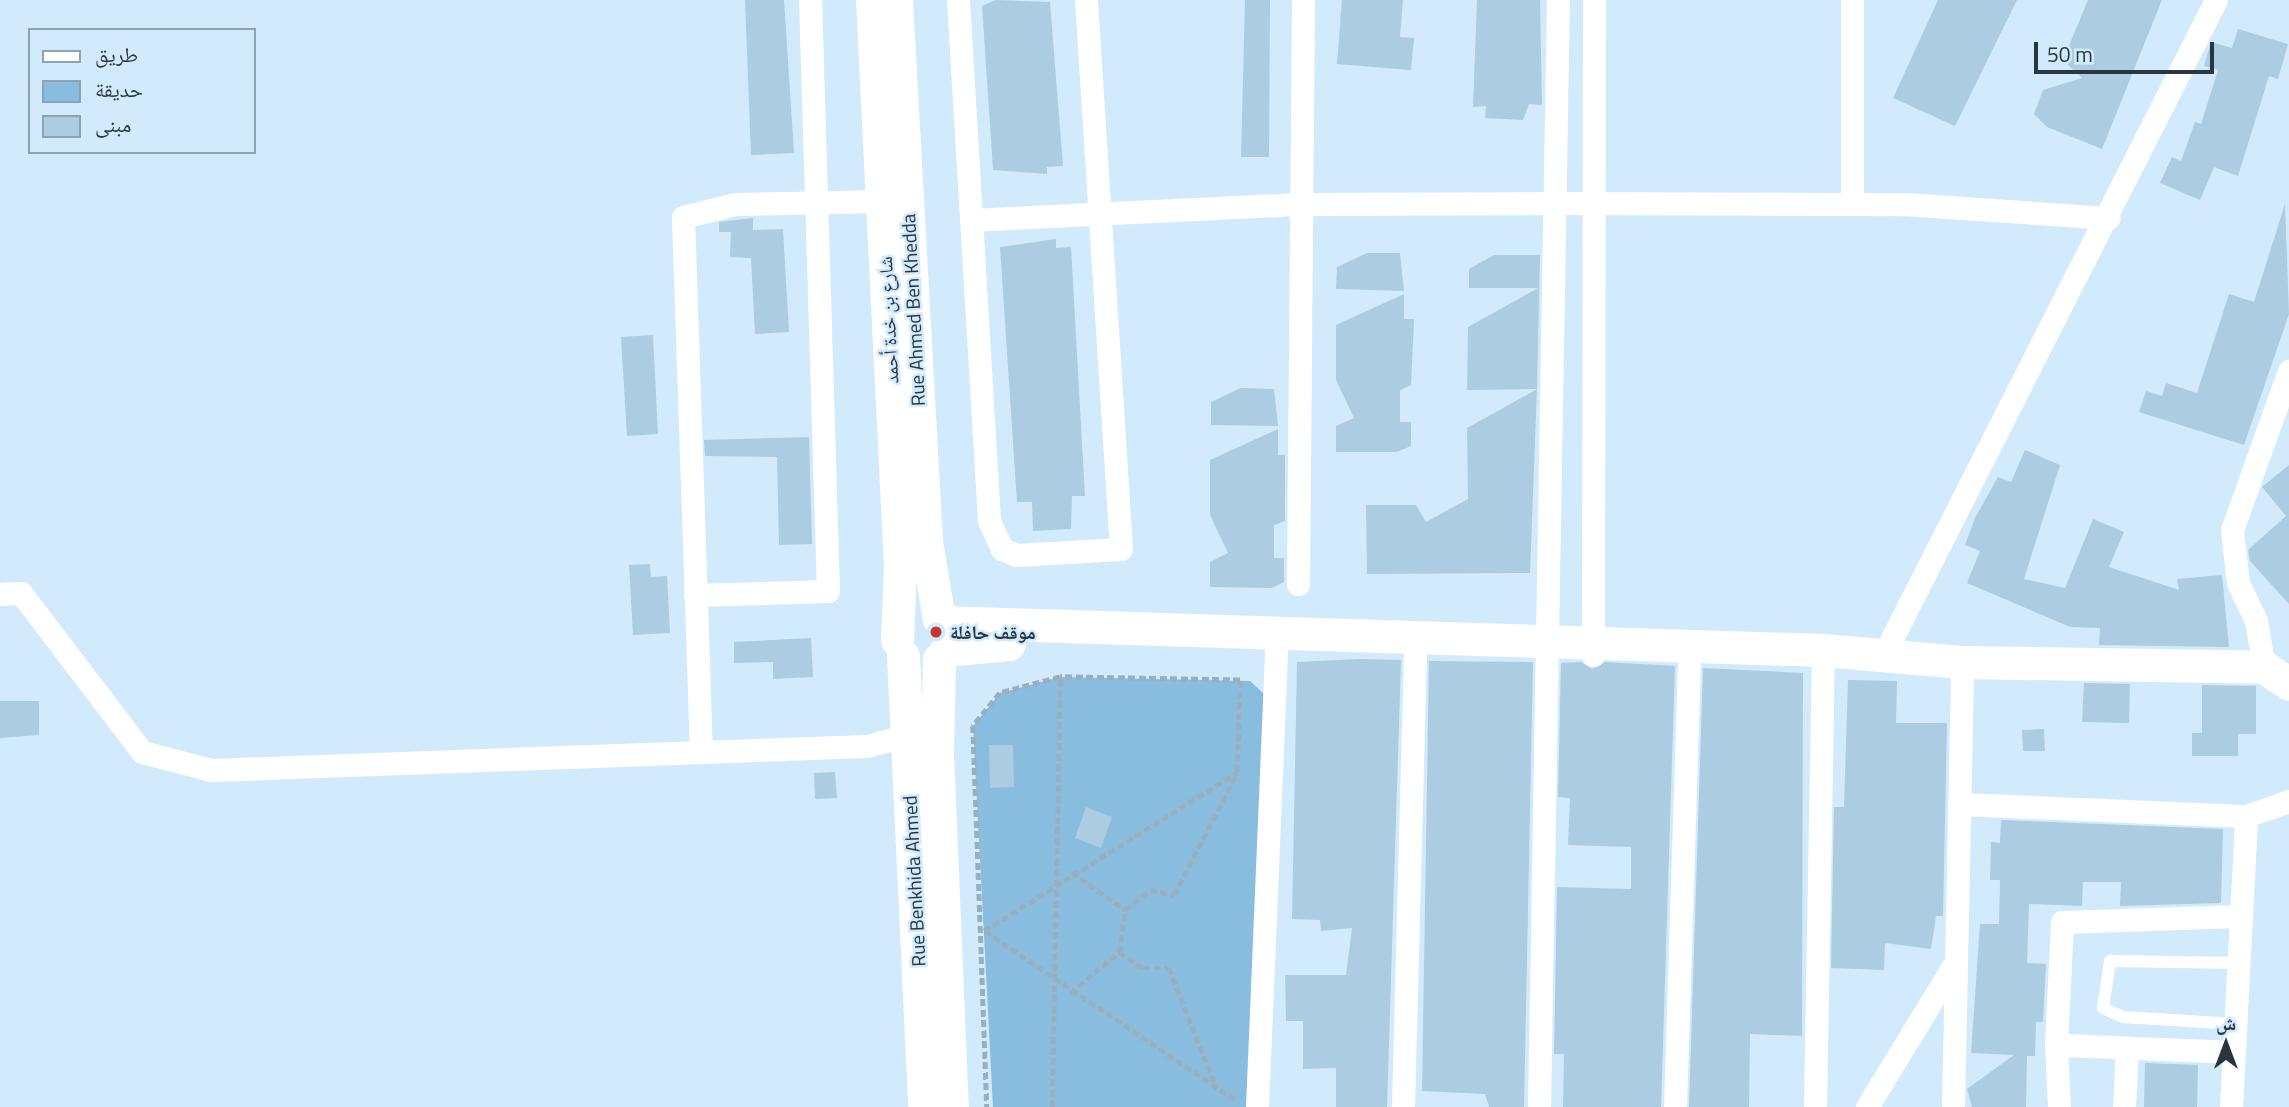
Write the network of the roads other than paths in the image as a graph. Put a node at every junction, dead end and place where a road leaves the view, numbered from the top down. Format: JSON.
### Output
{"nodes":[{"id":1,"x":810,"y":0,"type":"edge"},
{"id":2,"x":873,"y":0,"type":"edge"},
{"id":3,"x":896,"y":0,"type":"edge"},
{"id":4,"x":958,"y":0,"type":"edge"},
{"id":5,"x":1086,"y":0,"type":"edge"},
{"id":6,"x":1303,"y":0,"type":"edge"},
{"id":7,"x":1558,"y":0,"type":"edge"},
{"id":8,"x":1594,"y":0,"type":"edge"},
{"id":9,"x":1852,"y":0,"type":"edge"},
{"id":10,"x":2216,"y":0,"type":"edge"},
{"id":11,"x":817,"y":199,"type":"junction"},
{"id":12,"x":882,"y":201,"type":"junction"},
{"id":13,"x":1852,"y":202,"type":"junction"},
{"id":14,"x":1556,"y":203,"type":"junction"},
{"id":15,"x":1594,"y":203,"type":"junction"},
{"id":16,"x":1301,"y":204,"type":"junction"},
{"id":17,"x":1100,"y":214,"type":"junction"},
{"id":18,"x":2109,"y":218,"type":"junction"},
{"id":19,"x":971,"y":220,"type":"junction"},
{"id":20,"x":2289,"y":371,"type":"edge"},
{"id":21,"x":2289,"y":418,"type":"edge"},
{"id":22,"x":2262,"y":442,"type":"junction"},
{"id":23,"x":1298,"y":584,"type":"dead end"},
{"id":24,"x":0,"y":594,"type":"edge"},
{"id":25,"x":695,"y":595,"type":"junction"},
{"id":26,"x":941,"y":637,"type":"junction"},
{"id":27,"x":1277,"y":641,"type":"junction"},
{"id":28,"x":900,"y":648,"type":"junction"},
{"id":29,"x":1552,"y":649,"type":"junction"},
{"id":30,"x":1593,"y":650,"type":"junction"},
{"id":31,"x":1415,"y":654,"type":"junction"},
{"id":32,"x":1674,"y":654,"type":"junction"},
{"id":33,"x":1823,"y":656,"type":"junction"},
{"id":34,"x":1882,"y":658,"type":"junction"},
{"id":35,"x":1962,"y":662,"type":"junction"},
{"id":36,"x":2277,"y":675,"type":"edge"},
{"id":37,"x":907,"y":735,"type":"junction"},
{"id":38,"x":701,"y":752,"type":"junction"},
{"id":39,"x":2289,"y":801,"type":"edge"},
{"id":40,"x":1959,"y":804,"type":"junction"},
{"id":41,"x":2246,"y":816,"type":"junction"},
{"id":42,"x":2241,"y":916,"type":"junction"},
{"id":43,"x":1956,"y":961,"type":"junction"},
{"id":44,"x":2238,"y":963,"type":"junction"},
{"id":45,"x":2236,"y":1024,"type":"junction"},
{"id":46,"x":2056,"y":1045,"type":"junction"},
{"id":47,"x":2127,"y":1048,"type":"junction"},
{"id":48,"x":2234,"y":1052,"type":"junction"},
{"id":49,"x":924,"y":1107,"type":"edge"},
{"id":50,"x":952,"y":1107,"type":"edge"},
{"id":51,"x":1257,"y":1107,"type":"edge"},
{"id":52,"x":1403,"y":1107,"type":"edge"},
{"id":53,"x":1539,"y":1107,"type":"edge"},
{"id":54,"x":1675,"y":1107,"type":"edge"},
{"id":55,"x":1815,"y":1107,"type":"edge"},
{"id":56,"x":1867,"y":1107,"type":"edge"},
{"id":57,"x":1953,"y":1107,"type":"edge"},
{"id":58,"x":2059,"y":1107,"type":"edge"},
{"id":59,"x":2124,"y":1107,"type":"edge"},
{"id":60,"x":2231,"y":1107,"type":"edge"}],
"edges":[{"from":1,"to":11,"type":"street"},
{"from":2,"to":12,"type":"main road","name":"شارع بن خدة أحمد"},
{"from":3,"to":26,"type":"main road","name":"Rue Ahmed Ben Khedda"},
{"from":4,"to":19,"type":"street"},
{"from":5,"to":17,"type":"street"},
{"from":6,"to":16,"type":"street"},
{"from":7,"to":14,"type":"street"},
{"from":8,"to":15,"type":"street"},
{"from":9,"to":13,"type":"street"},
{"from":10,"to":18,"type":"street"},
{"from":11,"to":12,"type":"street"},
{"from":11,"to":25,"type":"street"},
{"from":11,"to":25,"type":"street"},
{"from":12,"to":28,"type":"main road","name":"شارع بن خدة أحمد"},
{"from":13,"to":15,"type":"street"},
{"from":13,"to":18,"type":"street"},
{"from":14,"to":15,"type":"street"},
{"from":14,"to":16,"type":"street"},
{"from":14,"to":29,"type":"street"},
{"from":15,"to":30,"type":"street"},
{"from":16,"to":17,"type":"street"},
{"from":16,"to":23,"type":"street"},
{"from":17,"to":19,"type":"street"},
{"from":17,"to":19,"type":"street"},
{"from":18,"to":34,"type":"street"},
{"from":20,"to":22,"type":"street"},
{"from":21,"to":22,"type":"street"},
{"from":22,"to":36,"type":"street"},
{"from":24,"to":38,"type":"street"},
{"from":25,"to":38,"type":"street"},
{"from":26,"to":27,"type":"main road"},
{"from":26,"to":28,"type":"main road"},
{"from":26,"to":28,"type":"main road"},
{"from":26,"to":50,"type":"main road","name":"Rue Ahmed Ben Khedda"},
{"from":27,"to":29,"type":"main road"},
{"from":27,"to":31,"type":"main road"},
{"from":27,"to":51,"type":"street"},
{"from":28,"to":37,"type":"main road","name":"Rue Benkhida Ahmed"},
{"from":29,"to":30,"type":"main road"},
{"from":29,"to":31,"type":"main road"},
{"from":29,"to":53,"type":"street"},
{"from":30,"to":32,"type":"main road"},
{"from":31,"to":52,"type":"street"},
{"from":32,"to":33,"type":"main road"},
{"from":32,"to":54,"type":"street"},
{"from":33,"to":34,"type":"main road"},
{"from":33,"to":55,"type":"street"},
{"from":34,"to":35,"type":"main road"},
{"from":35,"to":36,"type":"main road"},
{"from":35,"to":40,"type":"street"},
{"from":37,"to":38,"type":"street"},
{"from":37,"to":49,"type":"main road","name":"Rue Benkhida Ahmed"},
{"from":39,"to":41,"type":"street"},
{"from":40,"to":41,"type":"street"},
{"from":40,"to":43,"type":"street"},
{"from":41,"to":42,"type":"street"},
{"from":42,"to":44,"type":"street"},
{"from":42,"to":46,"type":"street"},
{"from":43,"to":56,"type":"street"},
{"from":43,"to":57,"type":"street"},
{"from":44,"to":45,"type":"street"},
{"from":44,"to":45,"type":"lane"},
{"from":45,"to":48,"type":"street"},
{"from":46,"to":47,"type":"street"},
{"from":46,"to":58,"type":"street"},
{"from":47,"to":48,"type":"street"},
{"from":47,"to":59,"type":"street"},
{"from":48,"to":60,"type":"street"}]}
